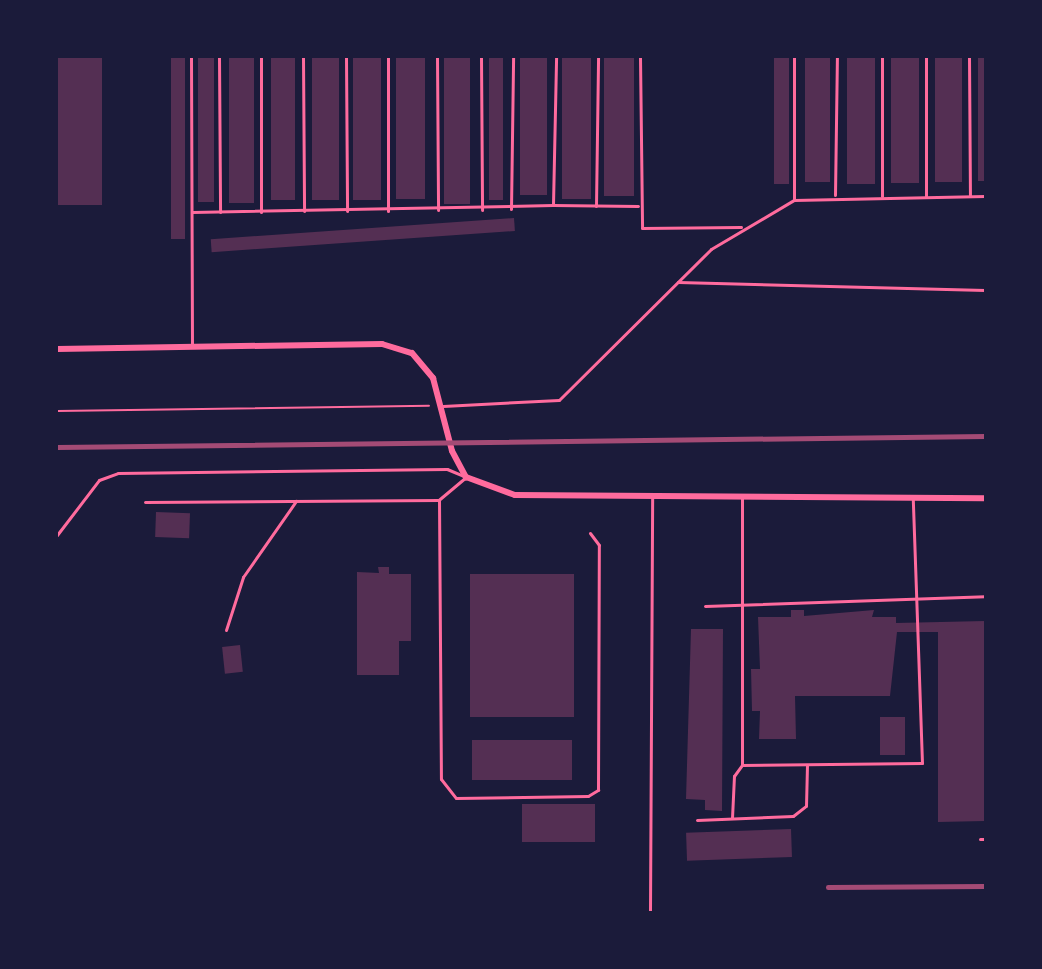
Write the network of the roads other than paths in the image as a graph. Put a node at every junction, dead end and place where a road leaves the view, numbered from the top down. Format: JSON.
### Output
{"nodes":[{"id":1,"x":191,"y":57,"type":"edge"},
{"id":2,"x":219,"y":57,"type":"edge"},
{"id":3,"x":261,"y":57,"type":"edge"},
{"id":4,"x":303,"y":57,"type":"edge"},
{"id":5,"x":346,"y":57,"type":"edge"},
{"id":6,"x":388,"y":57,"type":"edge"},
{"id":7,"x":437,"y":57,"type":"edge"},
{"id":8,"x":481,"y":57,"type":"edge"},
{"id":9,"x":513,"y":57,"type":"edge"},
{"id":10,"x":556,"y":57,"type":"edge"},
{"id":11,"x":598,"y":57,"type":"edge"},
{"id":12,"x":640,"y":57,"type":"edge"},
{"id":13,"x":794,"y":57,"type":"edge"},
{"id":14,"x":837,"y":57,"type":"edge"},
{"id":15,"x":882,"y":57,"type":"edge"},
{"id":16,"x":926,"y":57,"type":"edge"},
{"id":17,"x":969,"y":57,"type":"edge"},
{"id":18,"x":835,"y":195,"type":"junction"},
{"id":19,"x":970,"y":195,"type":"junction"},
{"id":20,"x":882,"y":196,"type":"junction"},
{"id":21,"x":926,"y":196,"type":"junction"},
{"id":22,"x":985,"y":196,"type":"edge"},
{"id":23,"x":794,"y":200,"type":"junction"},
{"id":24,"x":553,"y":205,"type":"junction"},
{"id":25,"x":596,"y":206,"type":"junction"},
{"id":26,"x":639,"y":206,"type":"junction"},
{"id":27,"x":511,"y":209,"type":"junction"},
{"id":28,"x":438,"y":210,"type":"junction"},
{"id":29,"x":482,"y":210,"type":"junction"},
{"id":30,"x":304,"y":211,"type":"junction"},
{"id":31,"x":347,"y":211,"type":"junction"},
{"id":32,"x":388,"y":211,"type":"junction"},
{"id":33,"x":192,"y":212,"type":"junction"},
{"id":34,"x":220,"y":212,"type":"junction"},
{"id":35,"x":261,"y":212,"type":"junction"},
{"id":36,"x":741,"y":227,"type":"junction"},
{"id":37,"x":677,"y":282,"type":"junction"},
{"id":38,"x":985,"y":290,"type":"edge"},
{"id":39,"x":192,"y":346,"type":"junction"},
{"id":40,"x":57,"y":349,"type":"edge"},
{"id":41,"x":443,"y":406,"type":"junction"},
{"id":42,"x":466,"y":477,"type":"junction"},
{"id":43,"x":652,"y":495,"type":"junction"},
{"id":44,"x":742,"y":495,"type":"junction"},
{"id":45,"x":985,"y":498,"type":"edge"},
{"id":46,"x":913,"y":499,"type":"junction"},
{"id":47,"x":296,"y":500,"type":"junction"},
{"id":48,"x":439,"y":500,"type":"junction"},
{"id":49,"x":145,"y":502,"type":"dead end"},
{"id":50,"x":590,"y":533,"type":"dead end"},
{"id":51,"x":57,"y":535,"type":"edge"},
{"id":52,"x":985,"y":596,"type":"edge"},
{"id":53,"x":919,"y":598,"type":"junction"},
{"id":54,"x":744,"y":604,"type":"junction"},
{"id":55,"x":705,"y":606,"type":"dead end"},
{"id":56,"x":226,"y":630,"type":"dead end"},
{"id":57,"x":807,"y":764,"type":"junction"},
{"id":58,"x":742,"y":765,"type":"junction"},
{"id":59,"x":732,"y":818,"type":"junction"},
{"id":60,"x":697,"y":820,"type":"dead end"},
{"id":61,"x":985,"y":838,"type":"edge"},
{"id":62,"x":980,"y":839,"type":"dead end"},
{"id":63,"x":650,"y":912,"type":"edge"}],
"edges":[{"from":1,"to":33,"type":"lane"},
{"from":2,"to":34,"type":"lane"},
{"from":3,"to":35,"type":"lane"},
{"from":4,"to":30,"type":"lane"},
{"from":5,"to":31,"type":"lane"},
{"from":6,"to":32,"type":"lane"},
{"from":7,"to":28,"type":"lane"},
{"from":8,"to":29,"type":"lane"},
{"from":9,"to":27,"type":"lane"},
{"from":10,"to":24,"type":"lane"},
{"from":11,"to":25,"type":"lane"},
{"from":12,"to":26,"type":"lane"},
{"from":13,"to":23,"type":"lane"},
{"from":14,"to":18,"type":"lane"},
{"from":15,"to":20,"type":"lane"},
{"from":16,"to":21,"type":"lane"},
{"from":17,"to":19,"type":"lane"},
{"from":18,"to":20,"type":"lane"},
{"from":18,"to":23,"type":"lane"},
{"from":19,"to":21,"type":"lane"},
{"from":19,"to":22,"type":"lane"},
{"from":20,"to":21,"type":"lane"},
{"from":23,"to":36,"type":"lane"},
{"from":24,"to":25,"type":"lane"},
{"from":24,"to":27,"type":"lane"},
{"from":25,"to":26,"type":"lane"},
{"from":26,"to":36,"type":"lane"},
{"from":27,"to":29,"type":"lane"},
{"from":28,"to":29,"type":"lane"},
{"from":28,"to":32,"type":"lane"},
{"from":30,"to":31,"type":"lane"},
{"from":30,"to":35,"type":"lane"},
{"from":31,"to":32,"type":"lane"},
{"from":33,"to":34,"type":"lane"},
{"from":33,"to":39,"type":"lane"},
{"from":34,"to":35,"type":"lane"},
{"from":36,"to":37,"type":"lane"},
{"from":37,"to":38,"type":"lane"},
{"from":37,"to":41,"type":"lane"},
{"from":39,"to":40,"type":"street"},
{"from":39,"to":41,"type":"street"},
{"from":41,"to":42,"type":"street"},
{"from":42,"to":43,"type":"street"},
{"from":42,"to":48,"type":"lane"},
{"from":42,"to":51,"type":"lane"},
{"from":43,"to":44,"type":"street"},
{"from":43,"to":63,"type":"lane"},
{"from":44,"to":46,"type":"street"},
{"from":44,"to":54,"type":"lane"},
{"from":45,"to":46,"type":"street"},
{"from":46,"to":53,"type":"lane"},
{"from":47,"to":48,"type":"lane"},
{"from":47,"to":49,"type":"lane"},
{"from":47,"to":56,"type":"lane"},
{"from":48,"to":50,"type":"lane"},
{"from":52,"to":53,"type":"lane"},
{"from":53,"to":54,"type":"lane"},
{"from":53,"to":57,"type":"lane"},
{"from":54,"to":55,"type":"lane"},
{"from":54,"to":58,"type":"lane"},
{"from":57,"to":58,"type":"lane"},
{"from":57,"to":59,"type":"lane"},
{"from":58,"to":59,"type":"lane"},
{"from":59,"to":60,"type":"lane"},
{"from":61,"to":62,"type":"lane"}]}
